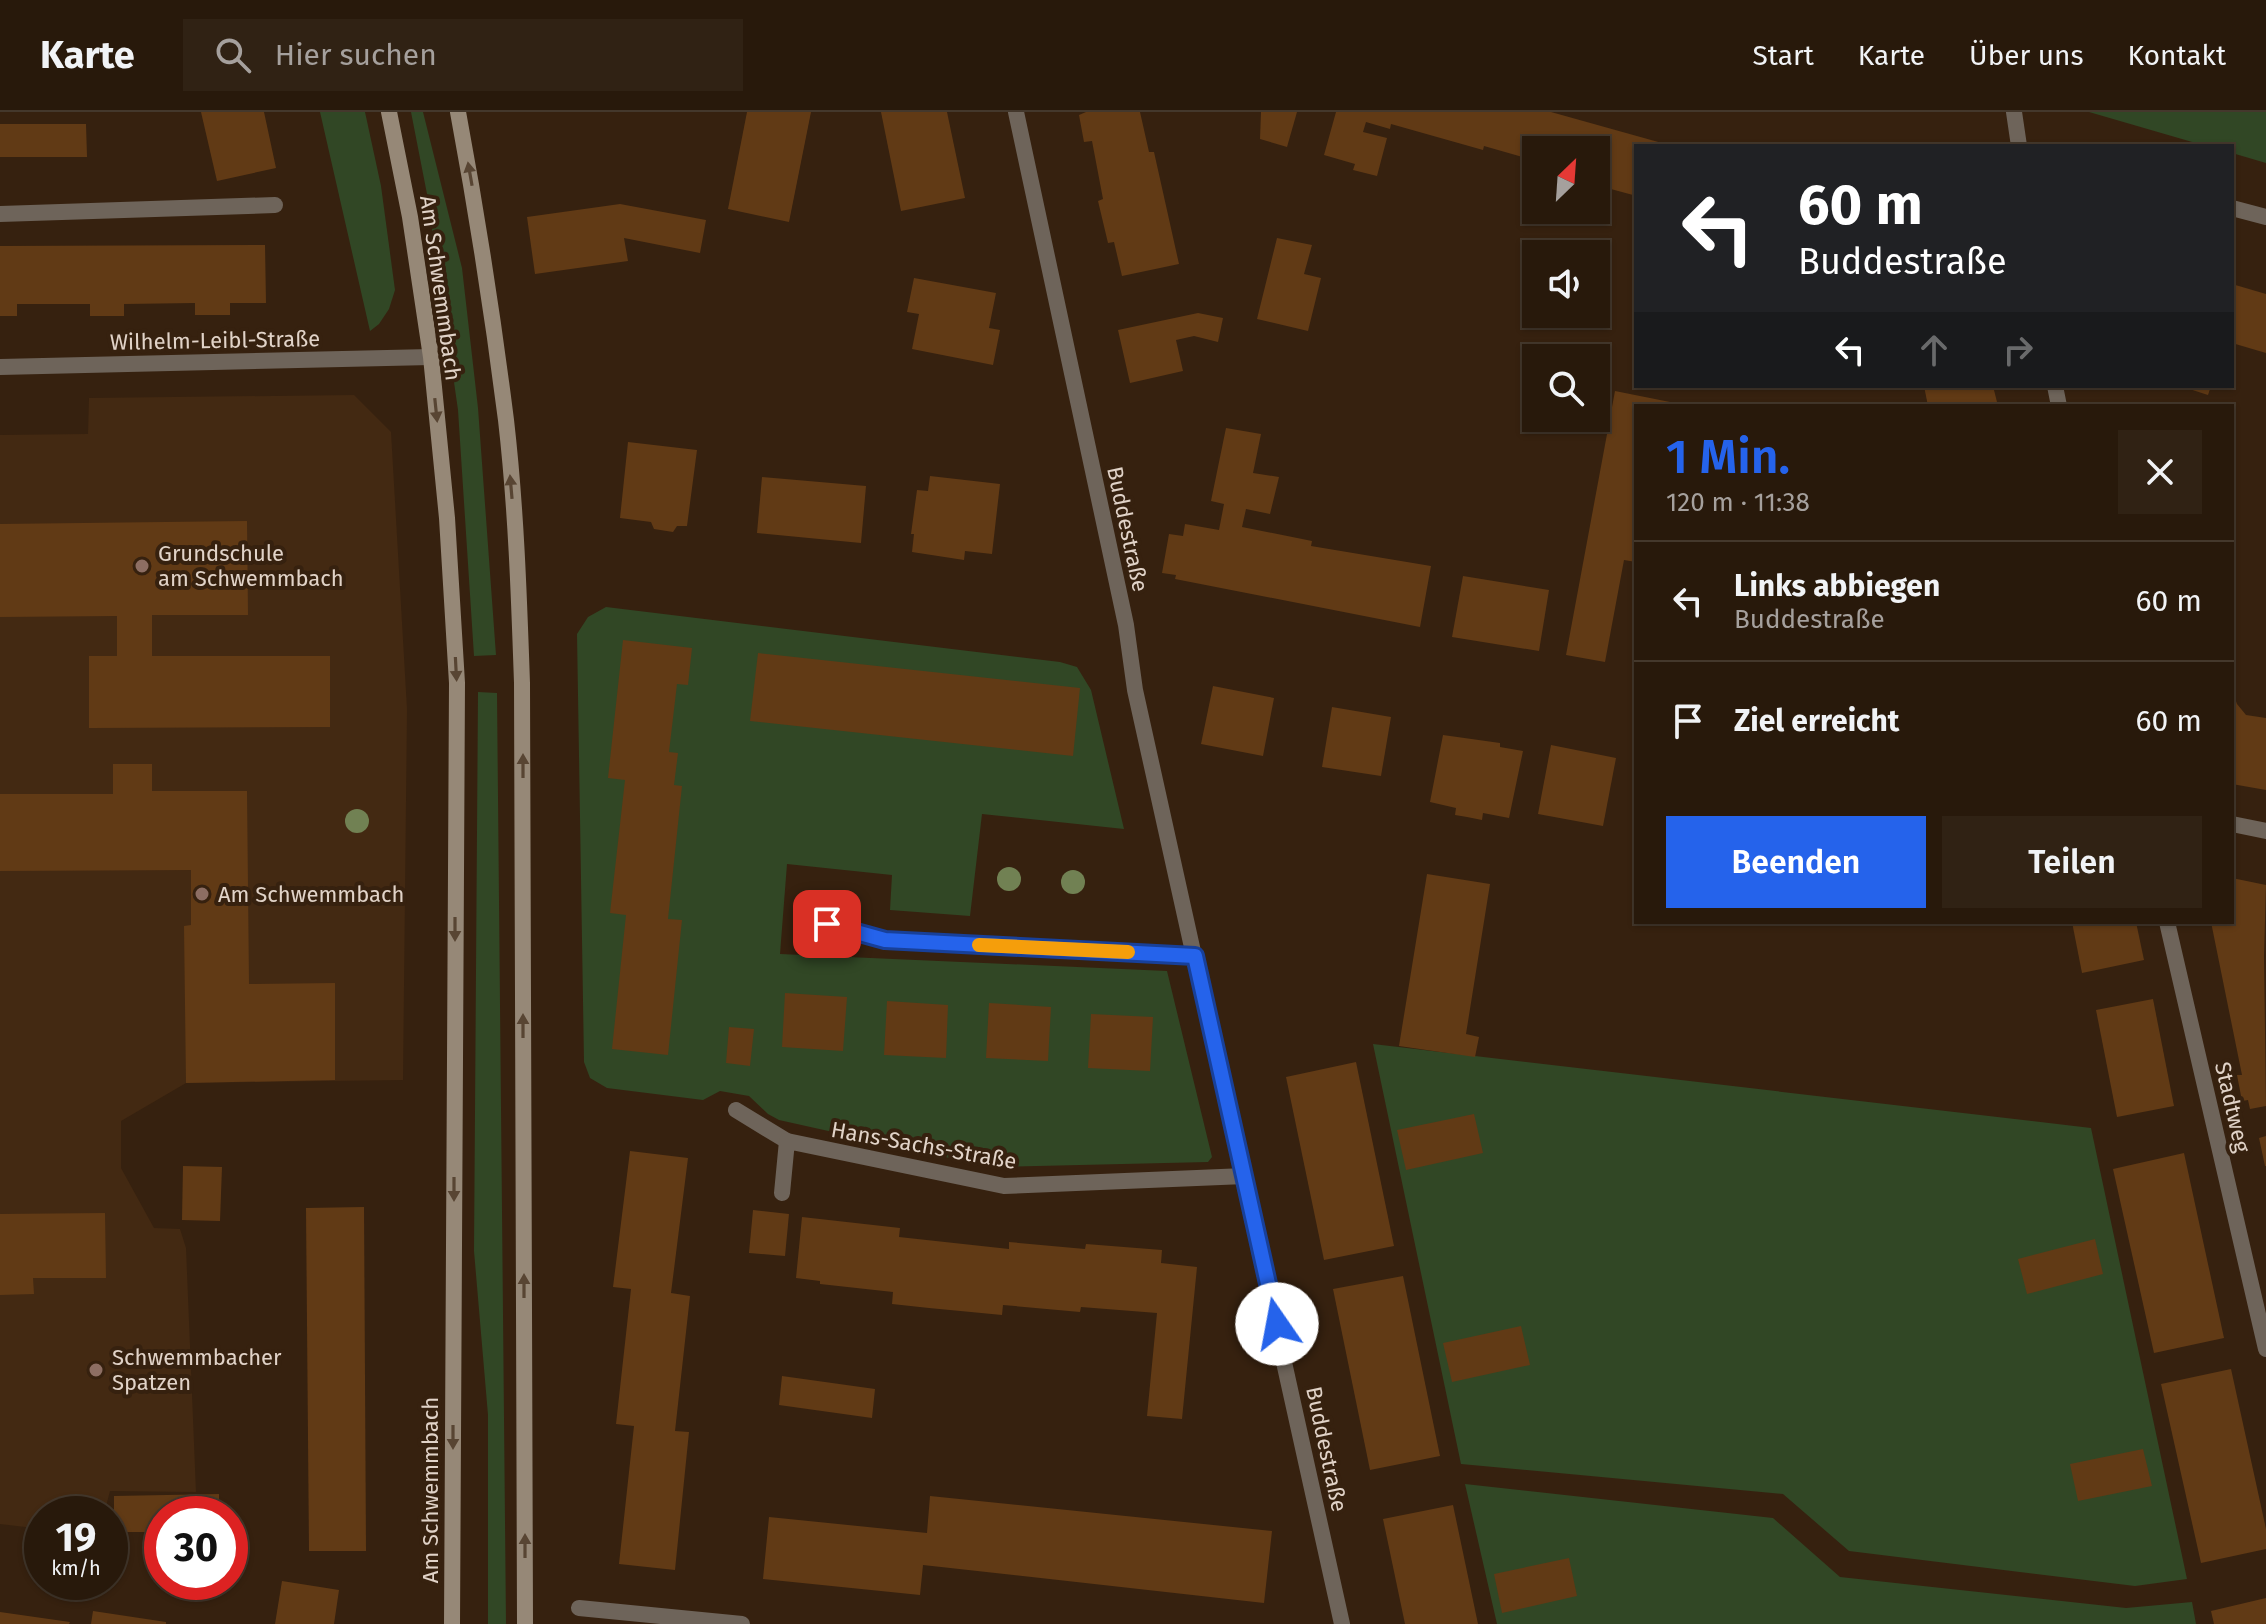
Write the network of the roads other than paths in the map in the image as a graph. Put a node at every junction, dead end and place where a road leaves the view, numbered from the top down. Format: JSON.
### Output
{"nodes":[{"id":1,"x":389,"y":112,"type":"edge"},
{"id":2,"x":458,"y":112,"type":"edge"},
{"id":3,"x":1016,"y":112,"type":"edge"},
{"id":4,"x":2014,"y":112,"type":"edge"},
{"id":5,"x":2019,"y":144,"type":"edge"},
{"id":6,"x":275,"y":205,"type":"dead end"},
{"id":7,"x":2234,"y":209,"type":"edge"},
{"id":8,"x":0,"y":214,"type":"edge"},
{"id":9,"x":2266,"y":217,"type":"edge"},
{"id":10,"x":431,"y":357,"type":"junction"},
{"id":11,"x":0,"y":367,"type":"edge"},
{"id":12,"x":2234,"y":824,"type":"edge"},
{"id":13,"x":2266,"y":831,"type":"edge"},
{"id":14,"x":827,"y":924,"type":"dead end"},
{"id":15,"x":2167,"y":924,"type":"edge"},
{"id":16,"x":1195,"y":956,"type":"junction"},
{"id":17,"x":736,"y":1110,"type":"dead end"},
{"id":18,"x":787,"y":1141,"type":"junction"},
{"id":19,"x":1245,"y":1176,"type":"junction"},
{"id":20,"x":782,"y":1193,"type":"dead end"},
{"id":21,"x":2266,"y":1349,"type":"edge"},
{"id":22,"x":579,"y":1608,"type":"dead end"},
{"id":23,"x":452,"y":1624,"type":"edge"},
{"id":24,"x":525,"y":1624,"type":"edge"},
{"id":25,"x":742,"y":1624,"type":"edge"},
{"id":26,"x":1342,"y":1624,"type":"edge"}],
"edges":[{"from":1,"to":10,"type":"main road","name":"Am Schwemmbach"},
{"from":24,"to":2,"type":"main road","name":"Am Schwemmbach","one_way":true},
{"from":3,"to":16,"type":"street","name":"Buddestraße"},
{"from":4,"to":5,"type":"street"},
{"from":6,"to":8,"type":"street"},
{"from":7,"to":9,"type":"street"},
{"from":10,"to":11,"type":"street","name":"Wilhelm-Leibl-Straße"},
{"from":10,"to":23,"type":"main road","name":"Am Schwemmbach","one_way":true},
{"from":12,"to":13,"type":"street"},
{"from":14,"to":16,"type":"street"},
{"from":15,"to":21,"type":"street","name":"Stadtweg"},
{"from":16,"to":19,"type":"street","name":"Buddestraße"},
{"from":17,"to":18,"type":"street","name":"Hans-Sachs-Straße"},
{"from":18,"to":19,"type":"street","name":"Hans-Sachs-Straße"},
{"from":18,"to":20,"type":"street"},
{"from":19,"to":26,"type":"street","name":"Buddestraße"},
{"from":22,"to":25,"type":"street"}]}
